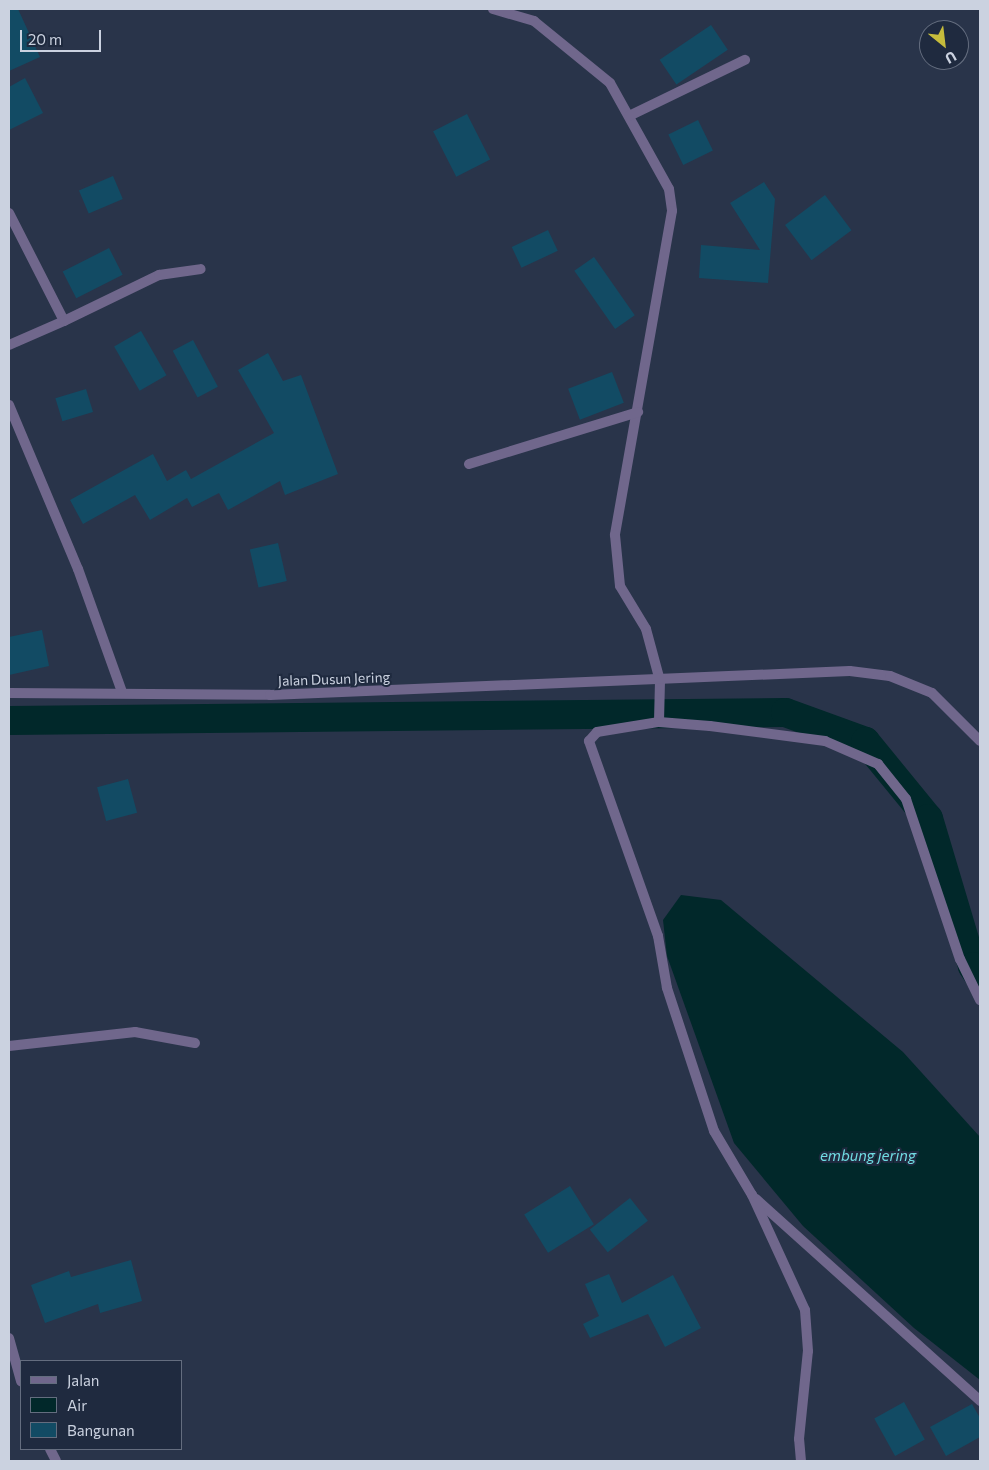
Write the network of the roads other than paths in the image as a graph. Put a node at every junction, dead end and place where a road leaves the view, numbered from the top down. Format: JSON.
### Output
{"nodes":[{"id":1,"x":493,"y":9,"type":"edge"},
{"id":2,"x":745,"y":60,"type":"dead end"},
{"id":3,"x":629,"y":116,"type":"junction"},
{"id":4,"x":9,"y":213,"type":"edge"},
{"id":5,"x":201,"y":269,"type":"dead end"},
{"id":6,"x":64,"y":321,"type":"junction"},
{"id":7,"x":9,"y":345,"type":"edge"},
{"id":8,"x":9,"y":404,"type":"edge"},
{"id":9,"x":638,"y":412,"type":"junction"},
{"id":10,"x":469,"y":464,"type":"dead end"},
{"id":11,"x":660,"y":681,"type":"junction"},
{"id":12,"x":122,"y":692,"type":"junction"},
{"id":13,"x":9,"y":693,"type":"edge"},
{"id":14,"x":659,"y":719,"type":"junction"},
{"id":15,"x":980,"y":741,"type":"edge"},
{"id":16,"x":980,"y":1000,"type":"edge"},
{"id":17,"x":195,"y":1043,"type":"dead end"},
{"id":18,"x":9,"y":1046,"type":"edge"},
{"id":19,"x":752,"y":1195,"type":"junction"},
{"id":20,"x":9,"y":1338,"type":"edge"},
{"id":21,"x":20,"y":1378,"type":"edge"},
{"id":22,"x":980,"y":1401,"type":"edge"},
{"id":23,"x":801,"y":1461,"type":"edge"}],
"edges":[{"from":1,"to":3,"type":"street"},
{"from":2,"to":3,"type":"street"},
{"from":3,"to":9,"type":"street"},
{"from":4,"to":6,"type":"street"},
{"from":5,"to":6,"type":"street"},
{"from":6,"to":7,"type":"street"},
{"from":8,"to":12,"type":"street"},
{"from":9,"to":10,"type":"street"},
{"from":9,"to":11,"type":"street"},
{"from":11,"to":12,"type":"street","name":"Jalan Dusun Jering"},
{"from":11,"to":14,"type":"street"},
{"from":11,"to":15,"type":"street","name":"Jalan Dusun Jering"},
{"from":12,"to":13,"type":"street","name":"Jalan Dusun Jering"},
{"from":14,"to":16,"type":"street"},
{"from":14,"to":19,"type":"street"},
{"from":17,"to":18,"type":"street"},
{"from":19,"to":22,"type":"street"},
{"from":19,"to":23,"type":"street"},
{"from":20,"to":21,"type":"street"}]}
